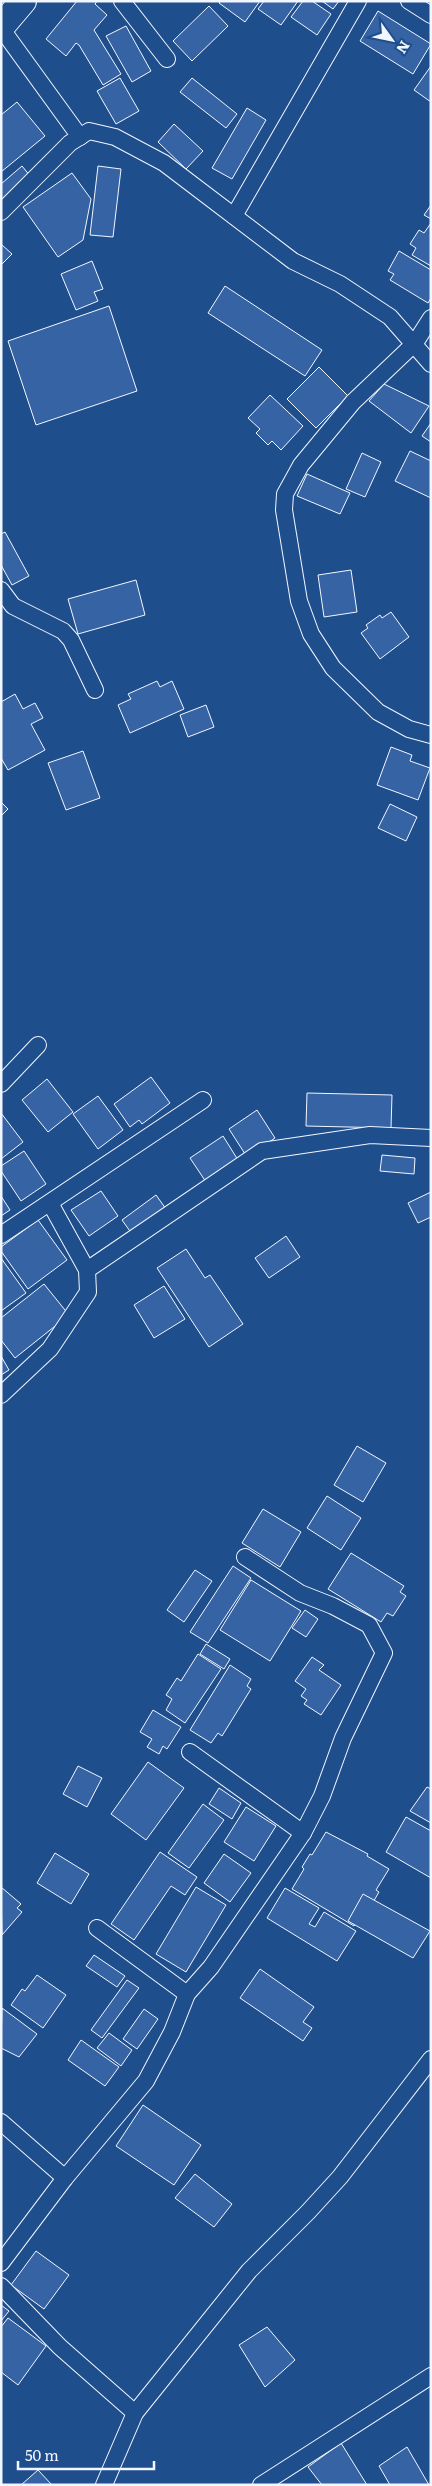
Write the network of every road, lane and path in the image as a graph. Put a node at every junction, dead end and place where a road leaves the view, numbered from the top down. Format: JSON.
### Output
{"nodes":[{"id":1,"x":23,"y":1,"type":"edge"},
{"id":2,"x":122,"y":1,"type":"edge"},
{"id":3,"x":358,"y":1,"type":"edge"},
{"id":4,"x":409,"y":1,"type":"edge"},
{"id":5,"x":431,"y":15,"type":"edge"},
{"id":6,"x":1,"y":27,"type":"edge"},
{"id":7,"x":167,"y":59,"type":"dead end"},
{"id":8,"x":80,"y":137,"type":"junction"},
{"id":9,"x":1,"y":212,"type":"edge"},
{"id":10,"x":234,"y":216,"type":"junction"},
{"id":11,"x":428,"y":327,"type":"edge"},
{"id":12,"x":415,"y":344,"type":"junction"},
{"id":13,"x":431,"y":364,"type":"edge"},
{"id":14,"x":1,"y":590,"type":"edge"},
{"id":15,"x":95,"y":690,"type":"dead end"},
{"id":16,"x":431,"y":735,"type":"edge"},
{"id":17,"x":38,"y":1046,"type":"dead end"},
{"id":18,"x":1,"y":1084,"type":"edge"},
{"id":19,"x":203,"y":1100,"type":"dead end"},
{"id":20,"x":431,"y":1138,"type":"edge"},
{"id":21,"x":50,"y":1203,"type":"junction"},
{"id":22,"x":1,"y":1235,"type":"edge"},
{"id":23,"x":87,"y":1270,"type":"junction"},
{"id":24,"x":1,"y":1395,"type":"edge"},
{"id":25,"x":245,"y":1558,"type":"dead end"},
{"id":26,"x":190,"y":1752,"type":"dead end"},
{"id":27,"x":303,"y":1833,"type":"junction"},
{"id":28,"x":97,"y":1928,"type":"dead end"},
{"id":29,"x":187,"y":1994,"type":"junction"},
{"id":30,"x":431,"y":2059,"type":"edge"},
{"id":31,"x":1,"y":2122,"type":"edge"},
{"id":32,"x":65,"y":2178,"type":"junction"},
{"id":33,"x":1,"y":2263,"type":"edge"},
{"id":34,"x":1,"y":2286,"type":"edge"},
{"id":35,"x":431,"y":2376,"type":"edge"},
{"id":36,"x":134,"y":2413,"type":"junction"},
{"id":37,"x":104,"y":2485,"type":"edge"},
{"id":38,"x":261,"y":2485,"type":"edge"}],
"edges":[{"from":1,"to":6,"type":"main road"},
{"from":2,"to":7,"type":"street"},
{"from":3,"to":10,"type":"street"},
{"from":4,"to":5,"type":"street"},
{"from":6,"to":8,"type":"street"},
{"from":8,"to":9,"type":"street"},
{"from":8,"to":10,"type":"street"},
{"from":10,"to":12,"type":"street"},
{"from":11,"to":12,"type":"street"},
{"from":12,"to":13,"type":"street"},
{"from":12,"to":16,"type":"street"},
{"from":14,"to":15,"type":"street"},
{"from":17,"to":18,"type":"street"},
{"from":19,"to":21,"type":"street"},
{"from":20,"to":23,"type":"street"},
{"from":21,"to":22,"type":"street"},
{"from":21,"to":23,"type":"street"},
{"from":23,"to":24,"type":"street"},
{"from":25,"to":27,"type":"street"},
{"from":26,"to":27,"type":"street"},
{"from":27,"to":29,"type":"street"},
{"from":28,"to":29,"type":"street"},
{"from":29,"to":32,"type":"street"},
{"from":30,"to":36,"type":"street"},
{"from":31,"to":32,"type":"street"},
{"from":32,"to":33,"type":"street"},
{"from":34,"to":36,"type":"street"},
{"from":35,"to":38,"type":"street"},
{"from":36,"to":37,"type":"street"}]}
